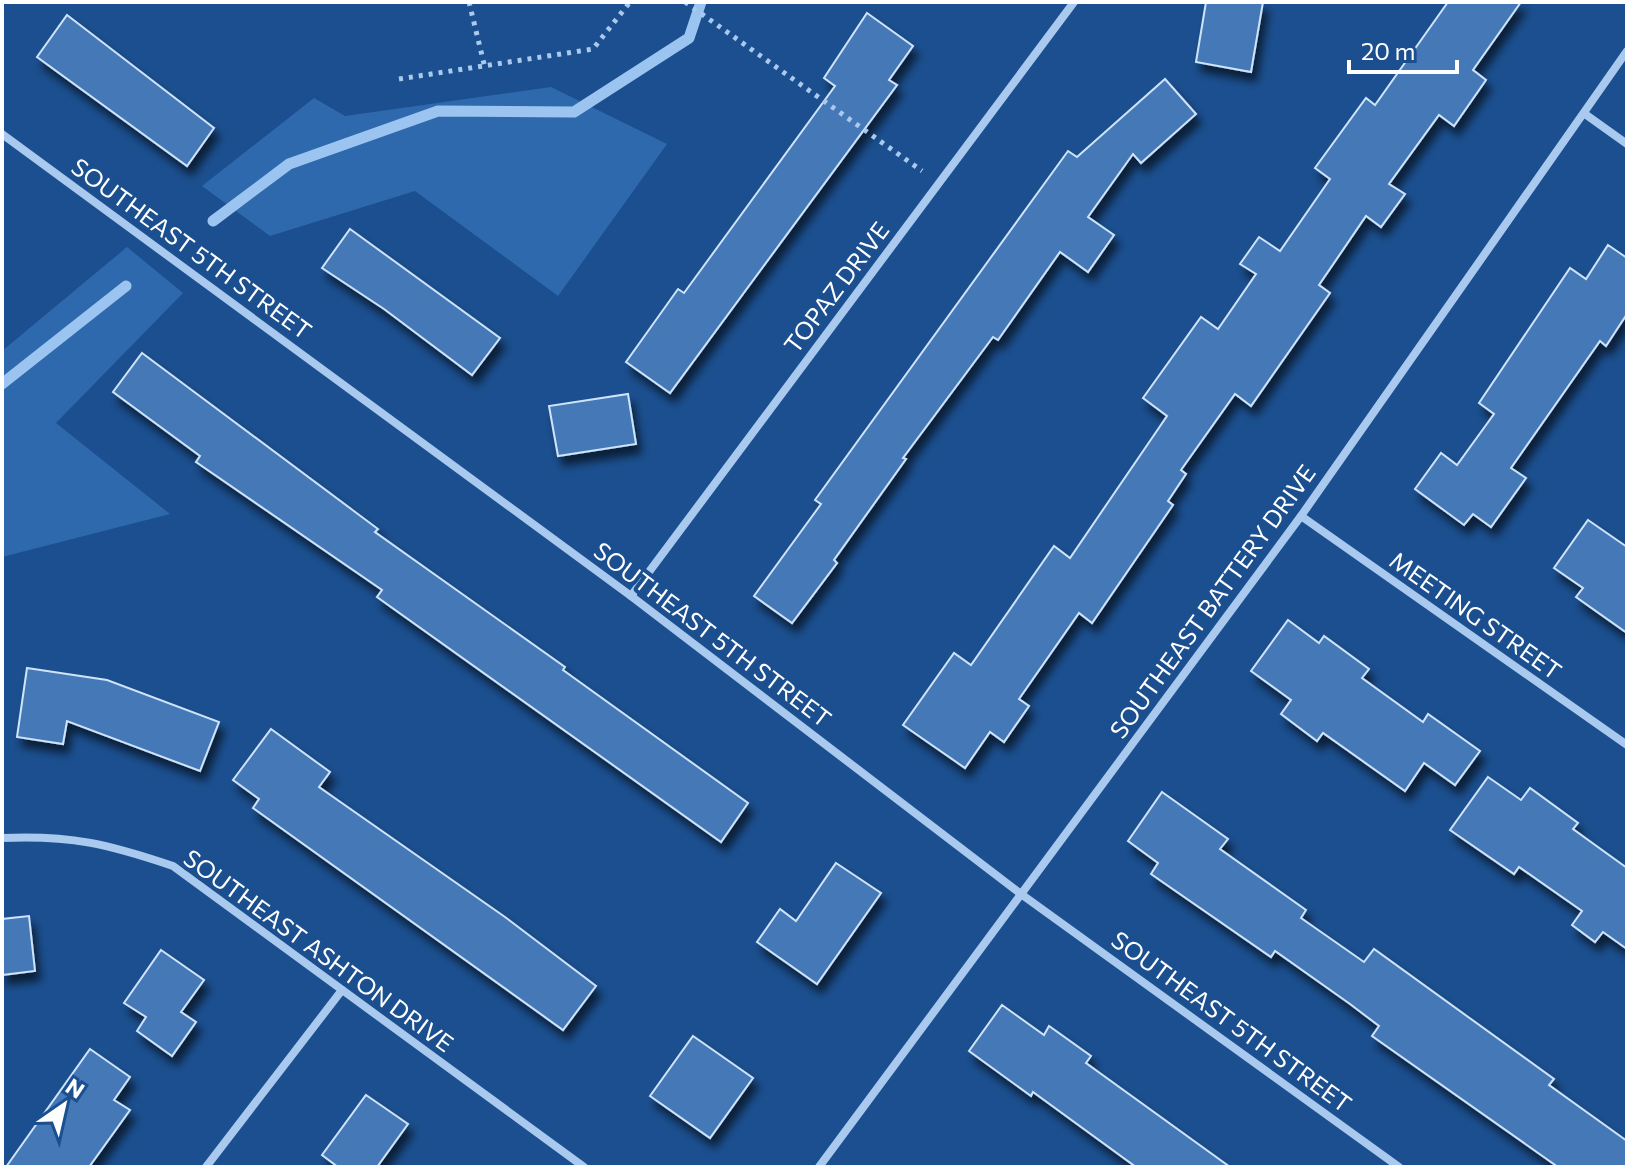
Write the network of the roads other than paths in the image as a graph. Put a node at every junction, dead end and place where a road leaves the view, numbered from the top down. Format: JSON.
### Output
{"nodes":[{"id":1,"x":1074,"y":2,"type":"edge"},
{"id":2,"x":1627,"y":51,"type":"edge"},
{"id":3,"x":1585,"y":114,"type":"junction"},
{"id":4,"x":2,"y":134,"type":"edge"},
{"id":5,"x":1627,"y":144,"type":"edge"},
{"id":6,"x":1301,"y":516,"type":"junction"},
{"id":7,"x":631,"y":596,"type":"junction"},
{"id":8,"x":1627,"y":745,"type":"edge"},
{"id":9,"x":2,"y":838,"type":"edge"},
{"id":10,"x":1021,"y":894,"type":"junction"},
{"id":11,"x":342,"y":990,"type":"junction"},
{"id":12,"x":206,"y":1167,"type":"edge"},
{"id":13,"x":584,"y":1167,"type":"edge"},
{"id":14,"x":819,"y":1167,"type":"edge"},
{"id":15,"x":1399,"y":1167,"type":"edge"}],
"edges":[{"from":1,"to":7,"type":"street","name":"TOPAZ DRIVE"},
{"from":2,"to":3,"type":"street","name":"SOUTHEAST BATTERY DRIVE"},
{"from":3,"to":5,"type":"street"},
{"from":3,"to":6,"type":"street","name":"SOUTHEAST BATTERY DRIVE"},
{"from":4,"to":7,"type":"street","name":"SOUTHEAST 5TH STREET"},
{"from":6,"to":8,"type":"street","name":"MEETING STREET"},
{"from":6,"to":10,"type":"street","name":"SOUTHEAST BATTERY DRIVE"},
{"from":7,"to":10,"type":"street","name":"SOUTHEAST 5TH STREET"},
{"from":9,"to":11,"type":"street","name":"SOUTHEAST ASHTON DRIVE"},
{"from":10,"to":14,"type":"street","name":"SOUTHEAST BATTERY DRIVE"},
{"from":10,"to":15,"type":"street","name":"SOUTHEAST 5TH STREET"},
{"from":11,"to":12,"type":"street"},
{"from":11,"to":13,"type":"street","name":"SOUTHEAST ASHTON DRIVE"}]}
